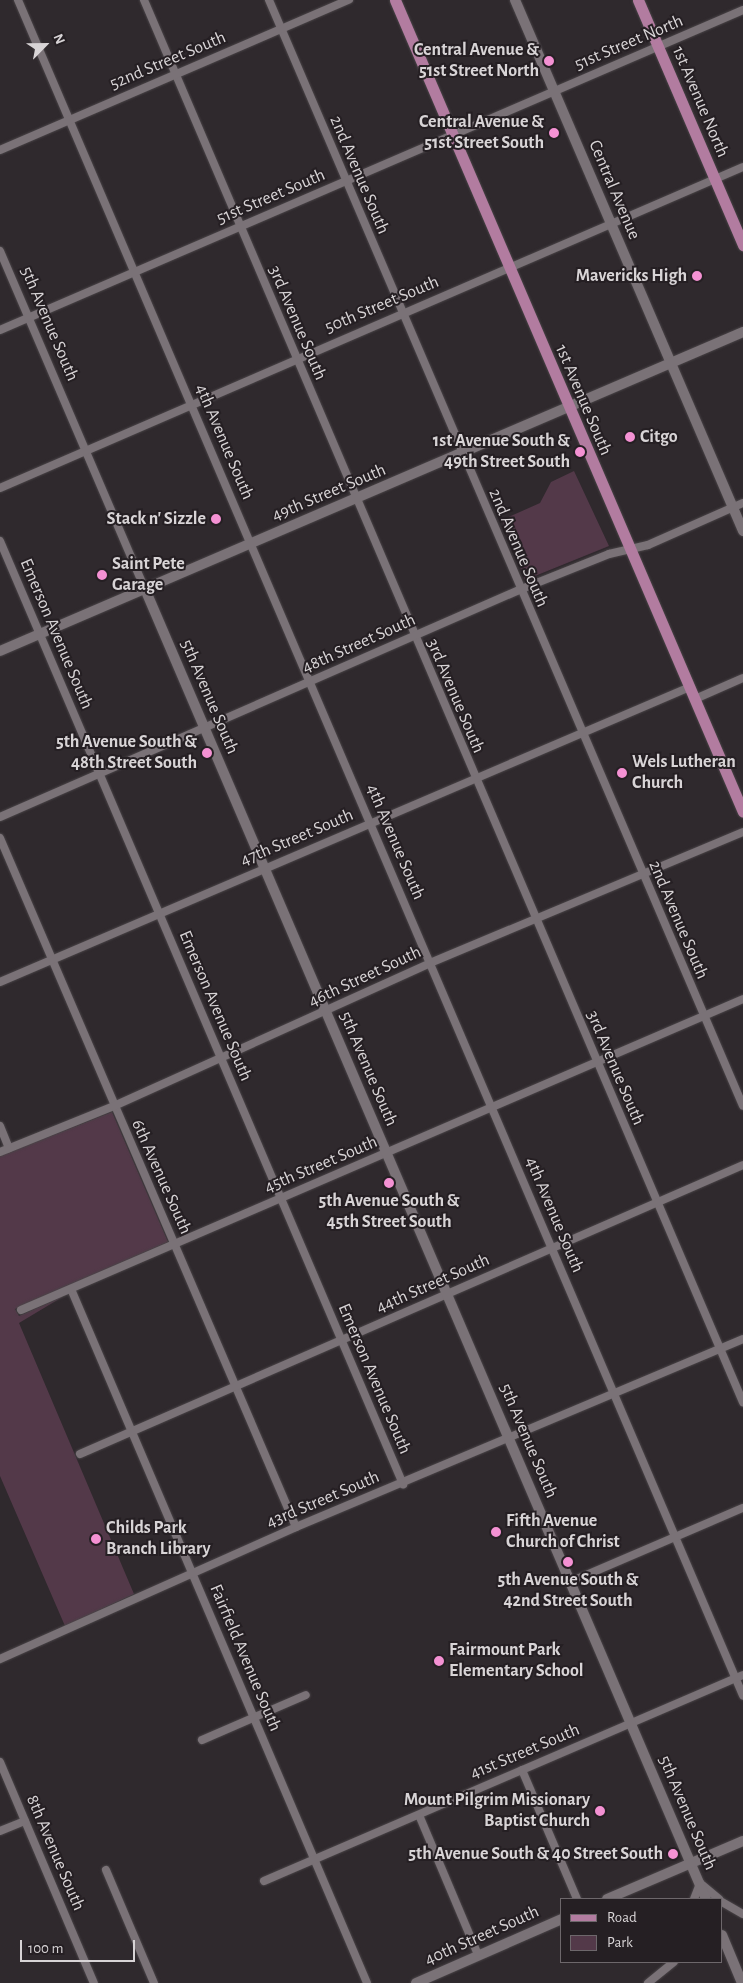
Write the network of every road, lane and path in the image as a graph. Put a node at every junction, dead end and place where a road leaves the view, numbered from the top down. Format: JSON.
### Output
{"nodes":[{"id":1,"x":18,"y":0,"type":"edge"},
{"id":2,"x":144,"y":0,"type":"edge"},
{"id":3,"x":269,"y":0,"type":"edge"},
{"id":4,"x":349,"y":0,"type":"edge"},
{"id":5,"x":395,"y":0,"type":"edge"},
{"id":6,"x":515,"y":0,"type":"edge"},
{"id":7,"x":638,"y":0,"type":"edge"},
{"id":8,"x":743,"y":10,"type":"edge"},
{"id":9,"x":281,"y":29,"type":"junction"},
{"id":10,"x":658,"y":48,"type":"junction"},
{"id":11,"x":175,"y":74,"type":"junction"},
{"id":12,"x":554,"y":92,"type":"junction"},
{"id":13,"x":70,"y":120,"type":"junction"},
{"id":14,"x":452,"y":135,"type":"junction"},
{"id":15,"x":0,"y":150,"type":"edge"},
{"id":16,"x":743,"y":167,"type":"edge"},
{"id":17,"x":715,"y":179,"type":"junction"},
{"id":18,"x":346,"y":182,"type":"junction"},
{"id":19,"x":611,"y":223,"type":"junction"},
{"id":20,"x":240,"y":227,"type":"junction"},
{"id":21,"x":743,"y":245,"type":"edge"},
{"id":22,"x":0,"y":251,"type":"edge"},
{"id":23,"x":507,"y":268,"type":"junction"},
{"id":24,"x":135,"y":272,"type":"junction"},
{"id":25,"x":402,"y":313,"type":"junction"},
{"id":26,"x":29,"y":318,"type":"junction"},
{"id":27,"x":0,"y":330,"type":"edge"},
{"id":28,"x":743,"y":332,"type":"edge"},
{"id":29,"x":296,"y":358,"type":"junction"},
{"id":30,"x":671,"y":363,"type":"junction"},
{"id":31,"x":191,"y":403,"type":"junction"},
{"id":32,"x":567,"y":408,"type":"junction"},
{"id":33,"x":85,"y":449,"type":"junction"},
{"id":34,"x":461,"y":453,"type":"junction"},
{"id":35,"x":0,"y":488,"type":"edge"},
{"id":36,"x":355,"y":499,"type":"junction"},
{"id":37,"x":743,"y":503,"type":"edge"},
{"id":38,"x":733,"y":508,"type":"junction"},
{"id":39,"x":743,"y":531,"type":"edge"},
{"id":40,"x":0,"y":541,"type":"edge"},
{"id":41,"x":251,"y":544,"type":"junction"},
{"id":42,"x":628,"y":548,"type":"junction"},
{"id":43,"x":145,"y":590,"type":"junction"},
{"id":44,"x":519,"y":590,"type":"junction"},
{"id":45,"x":40,"y":634,"type":"junction"},
{"id":46,"x":414,"y":636,"type":"junction"},
{"id":47,"x":0,"y":652,"type":"edge"},
{"id":48,"x":743,"y":678,"type":"edge"},
{"id":49,"x":310,"y":682,"type":"junction"},
{"id":50,"x":690,"y":687,"type":"junction"},
{"id":51,"x":695,"y":700,"type":"junction"},
{"id":52,"x":204,"y":728,"type":"junction"},
{"id":53,"x":582,"y":732,"type":"junction"},
{"id":54,"x":100,"y":773,"type":"junction"},
{"id":55,"x":474,"y":778,"type":"junction"},
{"id":56,"x":743,"y":812,"type":"edge"},
{"id":57,"x":0,"y":817,"type":"edge"},
{"id":58,"x":370,"y":822,"type":"junction"},
{"id":59,"x":743,"y":832,"type":"edge"},
{"id":60,"x":0,"y":838,"type":"edge"},
{"id":61,"x":264,"y":868,"type":"junction"},
{"id":62,"x":642,"y":874,"type":"junction"},
{"id":63,"x":159,"y":914,"type":"junction"},
{"id":64,"x":535,"y":919,"type":"junction"},
{"id":65,"x":52,"y":960,"type":"junction"},
{"id":66,"x":430,"y":963,"type":"junction"},
{"id":67,"x":0,"y":982,"type":"edge"},
{"id":68,"x":743,"y":999,"type":"edge"},
{"id":69,"x":326,"y":1012,"type":"junction"},
{"id":70,"x":703,"y":1016,"type":"junction"},
{"id":71,"x":221,"y":1059,"type":"junction"},
{"id":72,"x":596,"y":1062,"type":"junction"},
{"id":73,"x":114,"y":1106,"type":"junction"},
{"id":74,"x":743,"y":1106,"type":"edge"},
{"id":75,"x":491,"y":1107,"type":"junction"},
{"id":76,"x":0,"y":1126,"type":"edge"},
{"id":77,"x":9,"y":1148,"type":"junction"},
{"id":78,"x":0,"y":1152,"type":"edge"},
{"id":79,"x":386,"y":1153,"type":"junction"},
{"id":80,"x":743,"y":1165,"type":"edge"},
{"id":81,"x":281,"y":1198,"type":"junction"},
{"id":82,"x":656,"y":1203,"type":"junction"},
{"id":83,"x":174,"y":1244,"type":"junction"},
{"id":84,"x":552,"y":1248,"type":"junction"},
{"id":85,"x":71,"y":1289,"type":"junction"},
{"id":86,"x":447,"y":1294,"type":"junction"},
{"id":87,"x":21,"y":1310,"type":"dead end"},
{"id":88,"x":743,"y":1339,"type":"edge"},
{"id":89,"x":342,"y":1340,"type":"junction"},
{"id":90,"x":720,"y":1349,"type":"junction"},
{"id":91,"x":236,"y":1387,"type":"junction"},
{"id":92,"x":614,"y":1393,"type":"junction"},
{"id":93,"x":743,"y":1402,"type":"edge"},
{"id":94,"x":132,"y":1432,"type":"junction"},
{"id":95,"x":508,"y":1437,"type":"junction"},
{"id":96,"x":80,"y":1454,"type":"dead end"},
{"id":97,"x":403,"y":1484,"type":"junction"},
{"id":98,"x":743,"y":1508,"type":"edge"},
{"id":99,"x":296,"y":1527,"type":"junction"},
{"id":100,"x":675,"y":1537,"type":"junction"},
{"id":101,"x":192,"y":1573,"type":"junction"},
{"id":102,"x":570,"y":1582,"type":"junction"},
{"id":103,"x":0,"y":1659,"type":"edge"},
{"id":104,"x":739,"y":1676,"type":"edge"},
{"id":105,"x":306,"y":1695,"type":"dead end"},
{"id":106,"x":743,"y":1696,"type":"edge"},
{"id":107,"x":254,"y":1718,"type":"junction"},
{"id":108,"x":631,"y":1723,"type":"junction"},
{"id":109,"x":202,"y":1740,"type":"dead end"},
{"id":110,"x":0,"y":1762,"type":"edge"},
{"id":111,"x":522,"y":1770,"type":"junction"},
{"id":112,"x":419,"y":1815,"type":"junction"},
{"id":113,"x":25,"y":1821,"type":"junction"},
{"id":114,"x":0,"y":1831,"type":"edge"},
{"id":115,"x":743,"y":1841,"type":"edge"},
{"id":116,"x":315,"y":1860,"type":"junction"},
{"id":117,"x":691,"y":1862,"type":"junction"},
{"id":118,"x":106,"y":1870,"type":"dead end"},
{"id":119,"x":264,"y":1882,"type":"dead end"},
{"id":120,"x":700,"y":1883,"type":"junction"},
{"id":121,"x":578,"y":1898,"type":"edge"},
{"id":122,"x":609,"y":1898,"type":"edge"},
{"id":123,"x":694,"y":1898,"type":"edge"},
{"id":124,"x":706,"y":1898,"type":"edge"},
{"id":125,"x":718,"y":1898,"type":"edge"},
{"id":126,"x":723,"y":1903,"type":"edge"},
{"id":127,"x":743,"y":1914,"type":"edge"},
{"id":128,"x":560,"y":1920,"type":"edge"},
{"id":129,"x":723,"y":1937,"type":"edge"},
{"id":130,"x":478,"y":1955,"type":"junction"},
{"id":131,"x":673,"y":1963,"type":"edge"},
{"id":132,"x":94,"y":1983,"type":"edge"},
{"id":133,"x":154,"y":1983,"type":"edge"},
{"id":134,"x":367,"y":1983,"type":"edge"},
{"id":135,"x":416,"y":1983,"type":"edge"},
{"id":136,"x":648,"y":1983,"type":"edge"},
{"id":137,"x":742,"y":1983,"type":"edge"}],
"edges":[{"from":1,"to":13,"type":"street","name":"4th Avenue South"},
{"from":2,"to":11,"type":"street","name":"3rd Avenue South"},
{"from":3,"to":9,"type":"street","name":"2nd Avenue South"},
{"from":4,"to":9,"type":"street","name":"52nd Street South"},
{"from":5,"to":14,"type":"main road","name":"1st Avenue South"},
{"from":6,"to":12,"type":"street","name":"Central Avenue"},
{"from":7,"to":10,"type":"main road","name":"1st Avenue North"},
{"from":8,"to":10,"type":"street","name":"51st Street North"},
{"from":9,"to":11,"type":"street","name":"52nd Street South"},
{"from":9,"to":18,"type":"street","name":"2nd Avenue South"},
{"from":10,"to":12,"type":"street","name":"51st Street North"},
{"from":10,"to":17,"type":"main road","name":"1st Avenue North"},
{"from":11,"to":13,"type":"street","name":"52nd Street South"},
{"from":11,"to":20,"type":"street","name":"3rd Avenue South"},
{"from":12,"to":14,"type":"street","name":"51st Street South"},
{"from":12,"to":19,"type":"street","name":"Central Avenue"},
{"from":13,"to":15,"type":"street","name":"52nd Street South"},
{"from":13,"to":24,"type":"street","name":"4th Avenue South"},
{"from":14,"to":18,"type":"street","name":"51st Street South"},
{"from":14,"to":23,"type":"main road","name":"1st Avenue South"},
{"from":16,"to":17,"type":"street","name":"50th Street South"},
{"from":17,"to":19,"type":"street","name":"50th Street South"},
{"from":17,"to":21,"type":"main road","name":"1st Avenue North"},
{"from":18,"to":20,"type":"street","name":"51st Street South"},
{"from":18,"to":25,"type":"street","name":"2nd Avenue South"},
{"from":19,"to":23,"type":"street","name":"50th Street South"},
{"from":19,"to":30,"type":"street","name":"Central Avenue"},
{"from":20,"to":24,"type":"street","name":"51st Street South"},
{"from":20,"to":29,"type":"street","name":"3rd Avenue South"},
{"from":22,"to":26,"type":"street","name":"5th Avenue South"},
{"from":23,"to":25,"type":"street","name":"50th Street South"},
{"from":23,"to":32,"type":"main road","name":"1st Avenue South"},
{"from":24,"to":26,"type":"street","name":"51st Street South"},
{"from":24,"to":31,"type":"street","name":"4th Avenue South"},
{"from":25,"to":29,"type":"street","name":"50th Street South"},
{"from":25,"to":34,"type":"street","name":"2nd Avenue South"},
{"from":26,"to":27,"type":"street","name":"51st Street South"},
{"from":26,"to":33,"type":"street","name":"5th Avenue South"},
{"from":28,"to":30,"type":"street","name":"49th Street South"},
{"from":29,"to":31,"type":"street","name":"50th Street South"},
{"from":29,"to":36,"type":"street","name":"3rd Avenue South"},
{"from":30,"to":32,"type":"street","name":"49th Street South"},
{"from":30,"to":38,"type":"street","name":"Central Avenue"},
{"from":31,"to":33,"type":"street","name":"50th Street South"},
{"from":31,"to":41,"type":"street","name":"4th Avenue South"},
{"from":32,"to":34,"type":"street","name":"49th Street South"},
{"from":32,"to":42,"type":"main road","name":"1st Avenue South"},
{"from":33,"to":35,"type":"street","name":"50th Street South"},
{"from":33,"to":43,"type":"street","name":"5th Avenue South"},
{"from":34,"to":36,"type":"street","name":"49th Street South"},
{"from":34,"to":44,"type":"street","name":"2nd Avenue South"},
{"from":36,"to":41,"type":"street","name":"49th Street South"},
{"from":36,"to":46,"type":"street","name":"3rd Avenue South"},
{"from":37,"to":38,"type":"street","name":"48th Street South"},
{"from":38,"to":39,"type":"street","name":"Central Avenue"},
{"from":38,"to":42,"type":"street","name":"48th Street South"},
{"from":40,"to":45,"type":"street","name":"Emerson Avenue South"},
{"from":41,"to":43,"type":"street","name":"49th Street South"},
{"from":41,"to":49,"type":"street","name":"4th Avenue South"},
{"from":42,"to":44,"type":"street","name":"48th Street South"},
{"from":42,"to":50,"type":"main road","name":"1st Avenue South"},
{"from":43,"to":45,"type":"street","name":"49th Street South"},
{"from":43,"to":52,"type":"street","name":"5th Avenue South"},
{"from":44,"to":46,"type":"street","name":"48th Street South"},
{"from":44,"to":53,"type":"street","name":"2nd Avenue South"},
{"from":45,"to":47,"type":"street","name":"49th Street South"},
{"from":45,"to":54,"type":"street","name":"Emerson Avenue South"},
{"from":46,"to":49,"type":"street","name":"48th Street South"},
{"from":46,"to":55,"type":"street","name":"3rd Avenue South"},
{"from":48,"to":51,"type":"street"},
{"from":49,"to":52,"type":"street","name":"48th Street South"},
{"from":49,"to":58,"type":"street","name":"4th Avenue South"},
{"from":50,"to":51,"type":"main road","name":"1st Avenue South"},
{"from":50,"to":53,"type":"street","name":"47th Street South"},
{"from":51,"to":56,"type":"main road","name":"1st Avenue South"},
{"from":52,"to":54,"type":"street","name":"48th Street South"},
{"from":52,"to":61,"type":"street","name":"5th Avenue South"},
{"from":53,"to":55,"type":"street","name":"47th Street South"},
{"from":53,"to":62,"type":"street","name":"2nd Avenue South"},
{"from":54,"to":57,"type":"street","name":"48th Street South"},
{"from":54,"to":63,"type":"street","name":"Emerson Avenue South"},
{"from":55,"to":58,"type":"street","name":"47th Street South"},
{"from":55,"to":64,"type":"street","name":"3rd Avenue South"},
{"from":58,"to":61,"type":"street","name":"47th Street South"},
{"from":58,"to":66,"type":"street","name":"4th Avenue South"},
{"from":59,"to":62,"type":"street","name":"46th Street South"},
{"from":60,"to":65,"type":"street","name":"6th Avenue South"},
{"from":61,"to":63,"type":"street","name":"47th Street South"},
{"from":61,"to":69,"type":"street","name":"5th Avenue South"},
{"from":62,"to":64,"type":"street","name":"46th Street South"},
{"from":62,"to":70,"type":"street","name":"2nd Avenue South"},
{"from":63,"to":65,"type":"street","name":"47th Street South"},
{"from":63,"to":71,"type":"street","name":"Emerson Avenue South"},
{"from":64,"to":66,"type":"street","name":"46th Street South"},
{"from":64,"to":72,"type":"street","name":"3rd Avenue South"},
{"from":65,"to":67,"type":"street","name":"47th Street South"},
{"from":65,"to":73,"type":"street","name":"6th Avenue South"},
{"from":66,"to":69,"type":"street","name":"46th Street South"},
{"from":66,"to":75,"type":"street","name":"4th Avenue South"},
{"from":68,"to":70,"type":"street","name":"45th Street South"},
{"from":69,"to":71,"type":"street","name":"46th Street South"},
{"from":69,"to":79,"type":"street","name":"5th Avenue South"},
{"from":70,"to":72,"type":"street","name":"45th Street South"},
{"from":70,"to":74,"type":"street","name":"2nd Avenue South"},
{"from":71,"to":73,"type":"street","name":"46th Street South"},
{"from":71,"to":81,"type":"street","name":"Emerson Avenue South"},
{"from":72,"to":75,"type":"street","name":"45th Street South"},
{"from":72,"to":82,"type":"street","name":"3rd Avenue South"},
{"from":73,"to":77,"type":"street","name":"46th Street South"},
{"from":73,"to":83,"type":"street","name":"6th Avenue South"},
{"from":75,"to":79,"type":"street","name":"45th Street South"},
{"from":75,"to":84,"type":"street","name":"4th Avenue South"},
{"from":76,"to":77,"type":"street"},
{"from":77,"to":78,"type":"street","name":"46th Street South"},
{"from":79,"to":81,"type":"street","name":"45th Street South"},
{"from":79,"to":86,"type":"street","name":"5th Avenue South"},
{"from":80,"to":82,"type":"street","name":"44th Street South"},
{"from":81,"to":83,"type":"street","name":"45th Street South"},
{"from":81,"to":89,"type":"street","name":"Emerson Avenue South"},
{"from":82,"to":84,"type":"street","name":"44th Street South"},
{"from":82,"to":90,"type":"street","name":"3rd Avenue South"},
{"from":83,"to":85,"type":"street","name":"45th Street South"},
{"from":83,"to":91,"type":"street","name":"6th Avenue South"},
{"from":84,"to":86,"type":"street","name":"44th Street South"},
{"from":84,"to":92,"type":"street","name":"4th Avenue South"},
{"from":85,"to":87,"type":"street","name":"45th Street South"},
{"from":85,"to":94,"type":"street","name":"Fairfield Avenue South"},
{"from":86,"to":89,"type":"street","name":"44th Street South"},
{"from":86,"to":95,"type":"street","name":"5th Avenue South"},
{"from":88,"to":90,"type":"street","name":"43rd Street South"},
{"from":89,"to":91,"type":"street","name":"44th Street South"},
{"from":89,"to":97,"type":"street","name":"Emerson Avenue South"},
{"from":90,"to":92,"type":"street","name":"43rd Street South"},
{"from":90,"to":93,"type":"street","name":"3rd Avenue South"},
{"from":91,"to":94,"type":"street","name":"44th Street South"},
{"from":91,"to":99,"type":"street","name":"6th Avenue South"},
{"from":92,"to":95,"type":"street","name":"43rd Street South"},
{"from":92,"to":100,"type":"street","name":"4th Avenue South"},
{"from":94,"to":96,"type":"street","name":"44th Street South"},
{"from":94,"to":101,"type":"street","name":"Fairfield Avenue South"},
{"from":95,"to":97,"type":"street","name":"43rd Street South"},
{"from":95,"to":102,"type":"street","name":"5th Avenue South"},
{"from":97,"to":99,"type":"street","name":"43rd Street South"},
{"from":98,"to":100,"type":"street"},
{"from":99,"to":101,"type":"street","name":"43rd Street South"},
{"from":100,"to":102,"type":"street"},
{"from":100,"to":104,"type":"street","name":"4th Avenue South"},
{"from":101,"to":103,"type":"street","name":"43rd Street South"},
{"from":101,"to":107,"type":"street","name":"Fairfield Avenue South"},
{"from":102,"to":108,"type":"street","name":"5th Avenue South"},
{"from":104,"to":106,"type":"street","name":"4th Avenue South"},
{"from":104,"to":108,"type":"street","name":"41st Street South"},
{"from":105,"to":107,"type":"street"},
{"from":107,"to":109,"type":"street"},
{"from":107,"to":116,"type":"street","name":"Fairfield Avenue South"},
{"from":108,"to":111,"type":"street","name":"41st Street South"},
{"from":108,"to":117,"type":"street","name":"5th Avenue South"},
{"from":110,"to":113,"type":"street","name":"8th Avenue South"},
{"from":111,"to":112,"type":"street","name":"41st Street South"},
{"from":111,"to":121,"type":"street"},
{"from":112,"to":116,"type":"street","name":"41st Street South"},
{"from":112,"to":130,"type":"street"},
{"from":113,"to":114,"type":"street"},
{"from":113,"to":132,"type":"street","name":"8th Avenue South"},
{"from":115,"to":117,"type":"street"},
{"from":116,"to":119,"type":"street","name":"41st Street South"},
{"from":116,"to":134,"type":"street","name":"Fairfield Avenue South"},
{"from":117,"to":120,"type":"street","name":"5th Avenue South"},
{"from":117,"to":122,"type":"street"},
{"from":118,"to":133,"type":"street"},
{"from":120,"to":123,"type":"street"},
{"from":120,"to":124,"type":"street","name":"5th Avenue South"},
{"from":120,"to":125,"type":"street"},
{"from":126,"to":127,"type":"street"},
{"from":128,"to":130,"type":"street","name":"40th Street South"},
{"from":129,"to":137,"type":"street"},
{"from":130,"to":135,"type":"street","name":"40th Street South"},
{"from":131,"to":136,"type":"street"}]}
